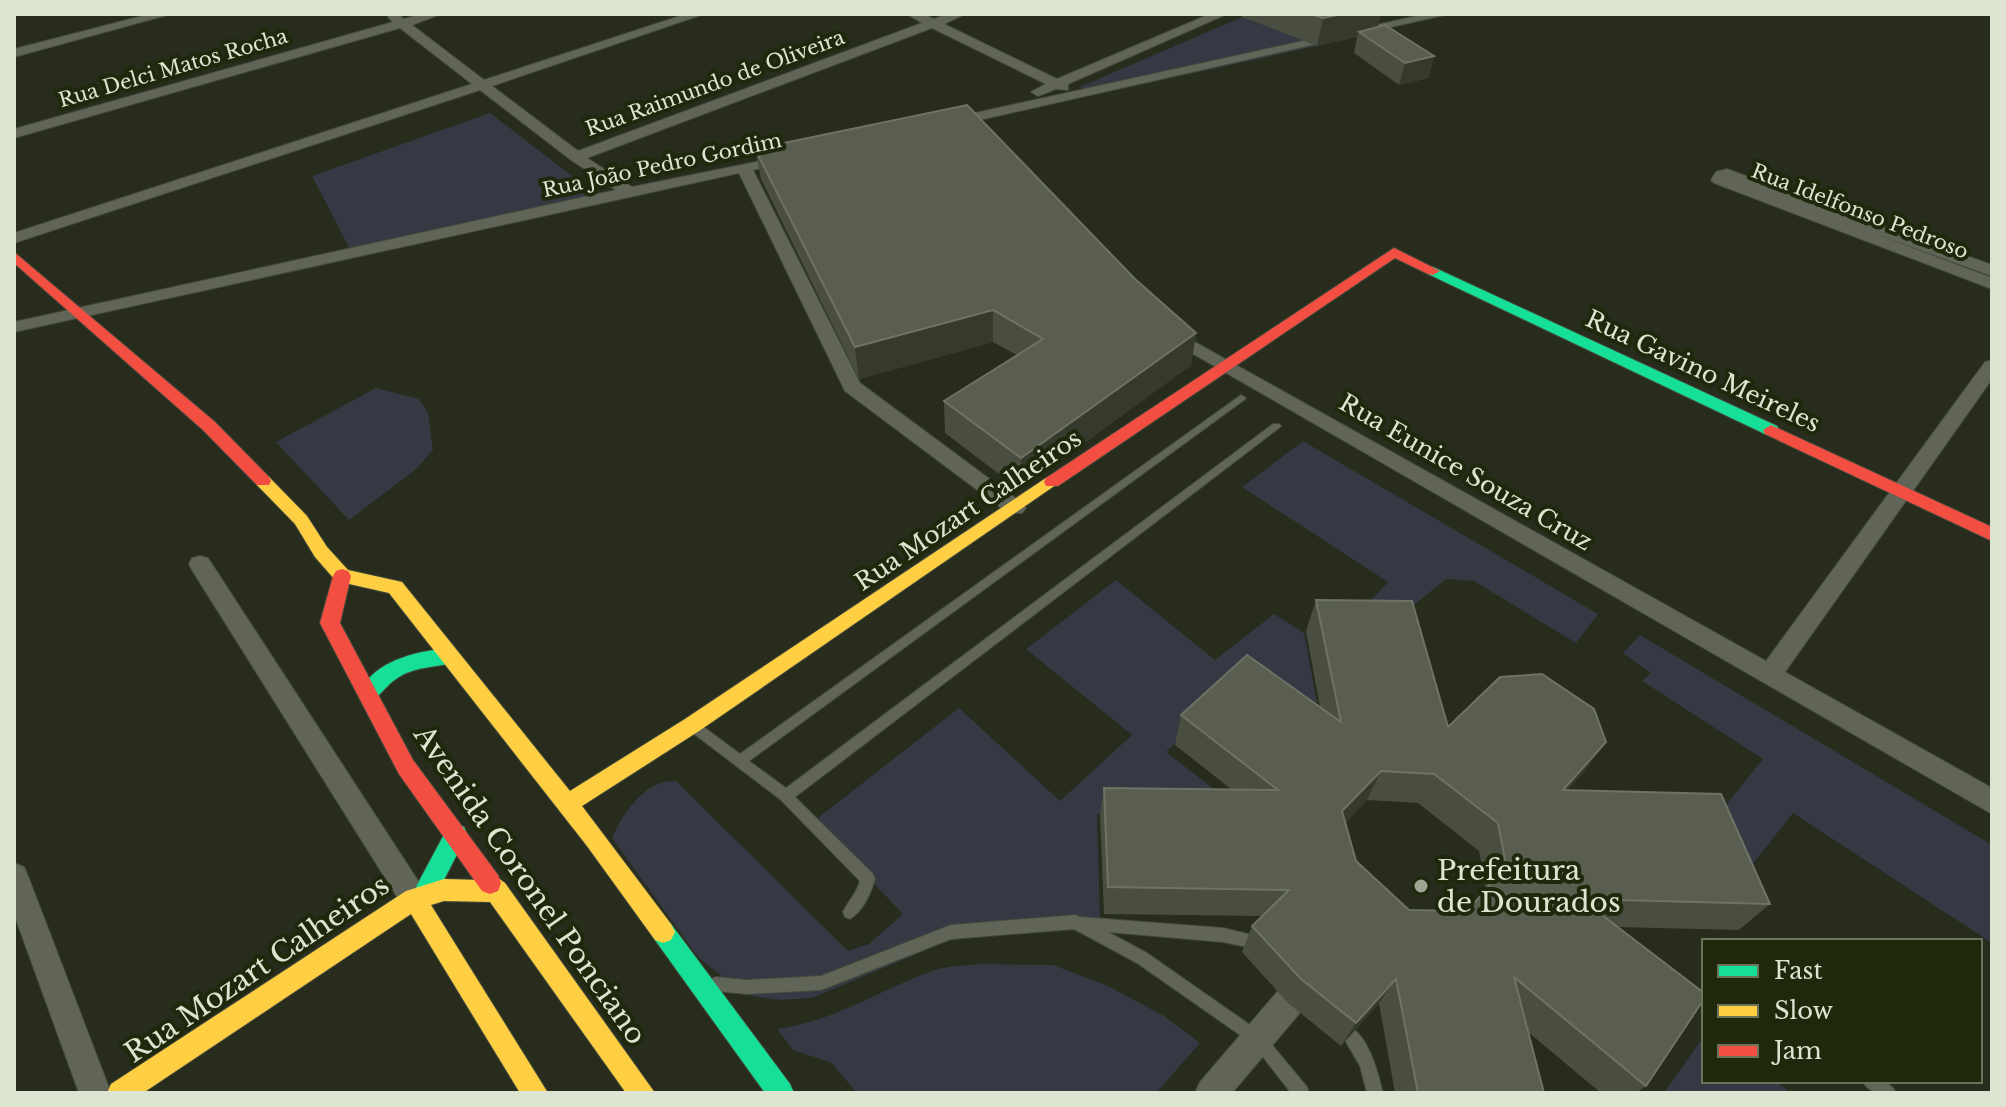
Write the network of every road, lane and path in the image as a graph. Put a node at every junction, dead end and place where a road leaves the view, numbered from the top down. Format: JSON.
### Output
{"nodes":[{"id":1,"x":165,"y":14,"type":"edge"},
{"id":2,"x":435,"y":14,"type":"edge"},
{"id":3,"x":698,"y":14,"type":"edge"},
{"id":4,"x":913,"y":14,"type":"edge"},
{"id":5,"x":959,"y":14,"type":"edge"},
{"id":6,"x":1221,"y":14,"type":"edge"},
{"id":7,"x":1443,"y":14,"type":"edge"},
{"id":8,"x":396,"y":19,"type":"edge"},
{"id":9,"x":933,"y":24,"type":"junction"},
{"id":10,"x":14,"y":53,"type":"edge"},
{"id":11,"x":1056,"y":84,"type":"junction"},
{"id":12,"x":482,"y":85,"type":"junction"},
{"id":13,"x":1082,"y":93,"type":"junction"},
{"id":14,"x":977,"y":116,"type":"junction"},
{"id":15,"x":930,"y":126,"type":"edge"},
{"id":16,"x":14,"y":134,"type":"edge"},
{"id":17,"x":981,"y":139,"type":"edge"},
{"id":18,"x":806,"y":154,"type":"edge"},
{"id":19,"x":576,"y":157,"type":"junction"},
{"id":20,"x":744,"y":167,"type":"junction"},
{"id":21,"x":629,"y":192,"type":"junction"},
{"id":22,"x":14,"y":238,"type":"edge"},
{"id":23,"x":1394,"y":252,"type":"joint"},
{"id":24,"x":14,"y":256,"type":"edge"},
{"id":25,"x":1992,"y":271,"type":"edge"},
{"id":26,"x":1992,"y":284,"type":"edge"},
{"id":27,"x":76,"y":314,"type":"junction"},
{"id":28,"x":1151,"y":321,"type":"edge"},
{"id":29,"x":14,"y":327,"type":"edge"},
{"id":30,"x":1225,"y":365,"type":"junction"},
{"id":31,"x":1992,"y":366,"type":"edge"},
{"id":32,"x":1241,"y":398,"type":"dead end"},
{"id":33,"x":1276,"y":426,"type":"dead end"},
{"id":34,"x":1901,"y":492,"type":"junction"},
{"id":35,"x":1015,"y":508,"type":"junction"},
{"id":36,"x":1992,"y":535,"type":"edge"},
{"id":37,"x":200,"y":564,"type":"dead end"},
{"id":38,"x":342,"y":576,"type":"junction"},
{"id":39,"x":449,"y":656,"type":"junction"},
{"id":40,"x":1770,"y":674,"type":"junction"},
{"id":41,"x":368,"y":694,"type":"junction"},
{"id":42,"x":692,"y":725,"type":"junction"},
{"id":43,"x":741,"y":760,"type":"junction"},
{"id":44,"x":786,"y":796,"type":"junction"},
{"id":45,"x":1992,"y":802,"type":"edge"},
{"id":46,"x":566,"y":805,"type":"junction"},
{"id":47,"x":456,"y":834,"type":"junction"},
{"id":48,"x":14,"y":876,"type":"edge"},
{"id":49,"x":497,"y":891,"type":"junction"},
{"id":50,"x":419,"y":896,"type":"junction"},
{"id":51,"x":850,"y":912,"type":"dead end"},
{"id":52,"x":1075,"y":922,"type":"junction"},
{"id":53,"x":1252,"y":941,"type":"edge"},
{"id":54,"x":700,"y":982,"type":"junction"},
{"id":55,"x":1298,"y":983,"type":"edge"},
{"id":56,"x":1350,"y":1035,"type":"edge"},
{"id":57,"x":1258,"y":1039,"type":"junction"},
{"id":58,"x":95,"y":1093,"type":"edge"},
{"id":59,"x":120,"y":1093,"type":"edge"},
{"id":60,"x":535,"y":1093,"type":"edge"},
{"id":61,"x":642,"y":1093,"type":"edge"},
{"id":62,"x":781,"y":1093,"type":"edge"},
{"id":63,"x":1211,"y":1093,"type":"edge"},
{"id":64,"x":1301,"y":1093,"type":"edge"},
{"id":65,"x":1375,"y":1093,"type":"edge"}],
"edges":[{"from":1,"to":10,"type":"street"},
{"from":2,"to":8,"type":"street","name":"Rua Delci Matos Rocha"},
{"from":3,"to":12,"type":"street"},
{"from":4,"to":9,"type":"street"},
{"from":5,"to":9,"type":"street","name":"Rua Raimundo de Oliveira"},
{"from":6,"to":11,"type":"street"},
{"from":7,"to":13,"type":"street"},
{"from":8,"to":12,"type":"street"},
{"from":8,"to":16,"type":"street","name":"Rua Delci Matos Rocha"},
{"from":9,"to":11,"type":"street"},
{"from":9,"to":19,"type":"street","name":"Rua Raimundo de Oliveira"},
{"from":11,"to":13,"type":"street"},
{"from":11,"to":14,"type":"street"},
{"from":12,"to":19,"type":"street"},
{"from":12,"to":22,"type":"street"},
{"from":13,"to":14,"type":"street"},
{"from":14,"to":15,"type":"street"},
{"from":14,"to":17,"type":"street"},
{"from":18,"to":20,"type":"street","name":"Rua João Pedro Gordim"},
{"from":19,"to":21,"type":"street"},
{"from":20,"to":21,"type":"street","name":"Rua João Pedro Gordim"},
{"from":20,"to":35,"type":"street"},
{"from":21,"to":27,"type":"street","name":"Rua João Pedro Gordim"},
{"from":23,"to":30,"type":"main road","name":"Rua Mozart Calheiros"},
{"from":23,"to":34,"type":"main road","name":"Rua Gavino Meireles"},
{"from":24,"to":27,"type":"main road"},
{"from":25,"to":26,"type":"street","name":"Rua Idelfonso Pedroso"},
{"from":27,"to":29,"type":"street","name":"Rua João Pedro Gordim"},
{"from":27,"to":38,"type":"main road"},
{"from":28,"to":30,"type":"street","name":"Rua Eunice Souza Cruz"},
{"from":30,"to":35,"type":"main road","name":"Rua Mozart Calheiros"},
{"from":30,"to":40,"type":"street","name":"Rua Eunice Souza Cruz"},
{"from":31,"to":34,"type":"street"},
{"from":32,"to":43,"type":"lane"},
{"from":33,"to":44,"type":"lane"},
{"from":34,"to":36,"type":"main road","name":"Rua Gavino Meireles"},
{"from":34,"to":40,"type":"street"},
{"from":35,"to":42,"type":"main road","name":"Rua Mozart Calheiros"},
{"from":37,"to":50,"type":"street"},
{"from":38,"to":39,"type":"main road"},
{"from":38,"to":41,"type":"main road","name":"Avenida Coronel Ponciano"},
{"from":39,"to":41,"type":"main road"},
{"from":39,"to":46,"type":"main road"},
{"from":40,"to":45,"type":"street","name":"Rua Eunice Souza Cruz"},
{"from":41,"to":47,"type":"main road","name":"Avenida Coronel Ponciano"},
{"from":42,"to":43,"type":"lane"},
{"from":42,"to":46,"type":"main road","name":"Rua Mozart Calheiros"},
{"from":43,"to":44,"type":"lane"},
{"from":44,"to":51,"type":"lane"},
{"from":46,"to":54,"type":"main road"},
{"from":47,"to":49,"type":"main road","name":"Avenida Coronel Ponciano"},
{"from":47,"to":50,"type":"main road","name":"Rua Mozart Calheiros"},
{"from":48,"to":58,"type":"street"},
{"from":49,"to":50,"type":"main road","name":"Rua Mozart Calheiros"},
{"from":49,"to":61,"type":"main road","name":"Avenida Coronel Ponciano"},
{"from":50,"to":59,"type":"main road","name":"Rua Mozart Calheiros"},
{"from":50,"to":60,"type":"main road"},
{"from":52,"to":53,"type":"lane"},
{"from":52,"to":54,"type":"lane"},
{"from":52,"to":57,"type":"lane"},
{"from":54,"to":62,"type":"main road"},
{"from":55,"to":57,"type":"street"},
{"from":56,"to":65,"type":"lane"},
{"from":57,"to":63,"type":"street"},
{"from":57,"to":64,"type":"lane"}]}
